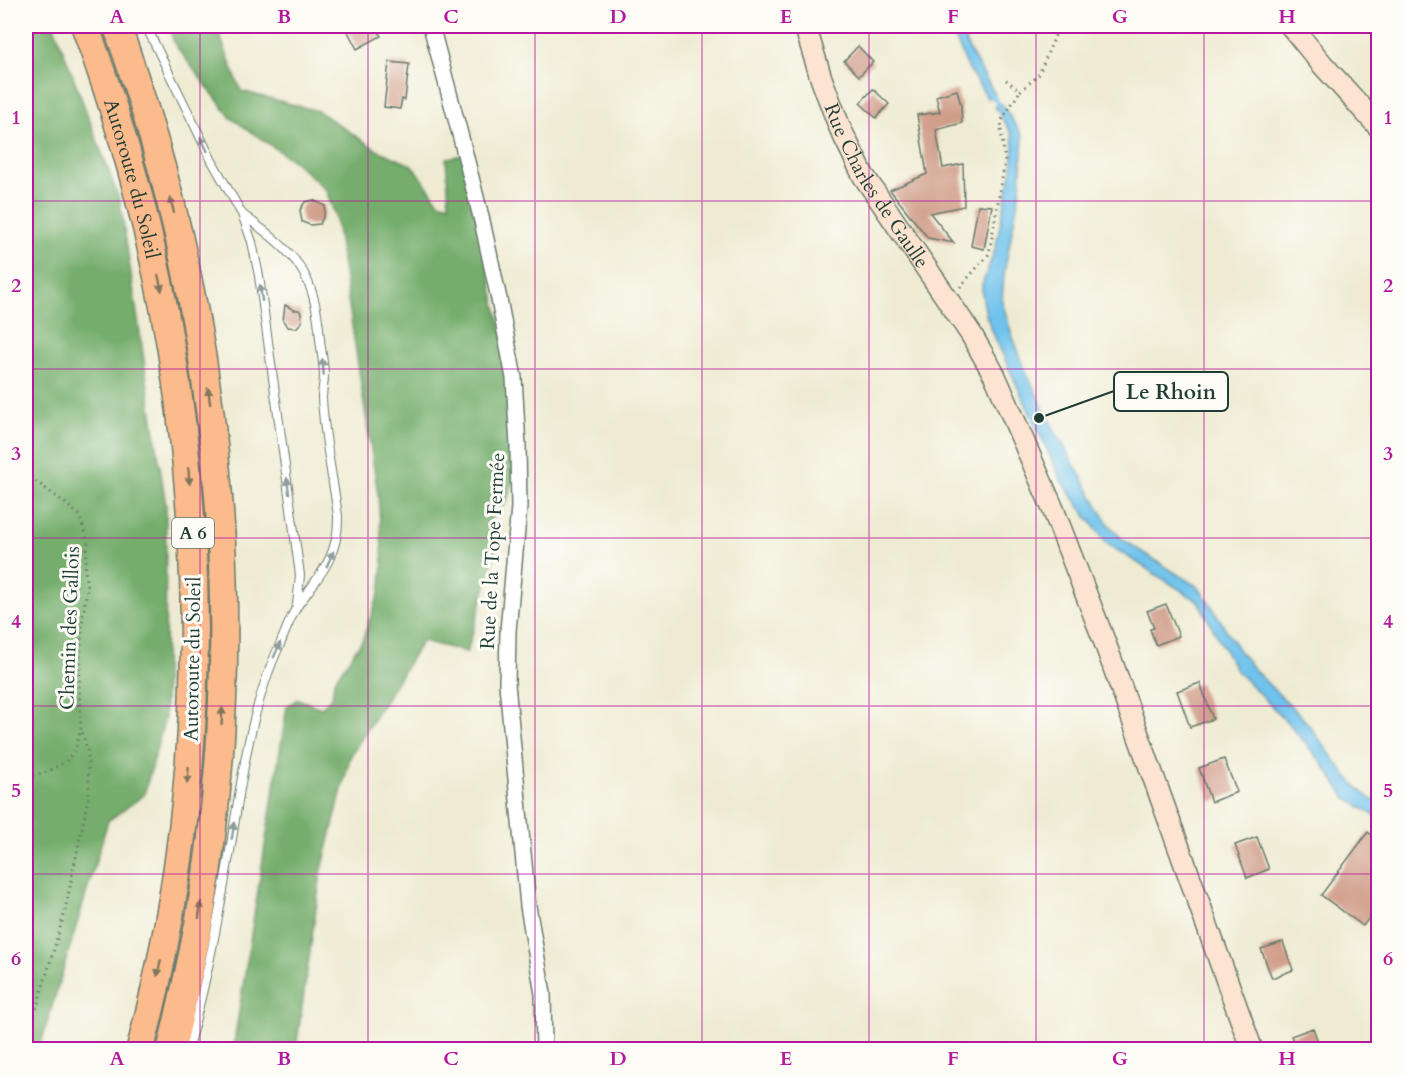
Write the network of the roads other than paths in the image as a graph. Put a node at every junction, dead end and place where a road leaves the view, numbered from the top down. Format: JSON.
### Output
{"nodes":[{"id":1,"x":85,"y":26,"type":"edge"},
{"id":2,"x":117,"y":26,"type":"edge"},
{"id":3,"x":146,"y":26,"type":"edge"},
{"id":4,"x":431,"y":26,"type":"edge"},
{"id":5,"x":805,"y":26,"type":"edge"},
{"id":6,"x":1291,"y":26,"type":"edge"},
{"id":7,"x":1378,"y":126,"type":"edge"},
{"id":8,"x":242,"y":214,"type":"junction"},
{"id":9,"x":297,"y":607,"type":"junction"},
{"id":10,"x":140,"y":1050,"type":"edge"},
{"id":11,"x":171,"y":1050,"type":"edge"},
{"id":12,"x":187,"y":1050,"type":"edge"},
{"id":13,"x":544,"y":1050,"type":"edge"},
{"id":14,"x":1252,"y":1050,"type":"edge"}],
"edges":[{"from":1,"to":10,"type":"highway","name":"Autoroute du Soleil","number":"A 6","one_way":true},
{"from":11,"to":2,"type":"highway","name":"Autoroute du Soleil","number":"A 6","one_way":true},
{"from":8,"to":3,"type":"lane","one_way":true},
{"from":4,"to":13,"type":"street","name":"Rue de la Tope Fermée"},
{"from":5,"to":14,"type":"street","name":"Rue Charles de Gaulle"},
{"from":6,"to":7,"type":"street"},
{"from":9,"to":8,"type":"lane","one_way":true},
{"from":9,"to":8,"type":"lane","one_way":true},
{"from":12,"to":9,"type":"lane","one_way":true}]}
